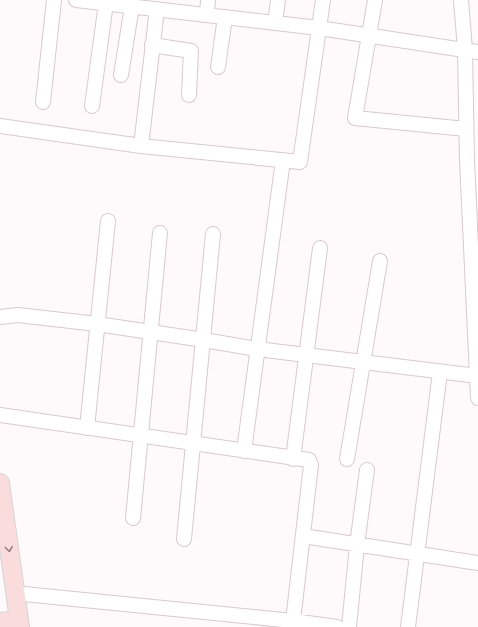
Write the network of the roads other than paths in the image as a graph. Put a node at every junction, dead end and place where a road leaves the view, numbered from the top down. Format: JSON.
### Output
{"nodes":[{"id":1,"x":54,"y":0,"type":"edge"},
{"id":2,"x":76,"y":0,"type":"edge"},
{"id":3,"x":208,"y":0,"type":"edge"},
{"id":4,"x":278,"y":0,"type":"edge"},
{"id":5,"x":323,"y":0,"type":"edge"},
{"id":6,"x":375,"y":0,"type":"edge"},
{"id":7,"x":461,"y":0,"type":"edge"},
{"id":8,"x":106,"y":4,"type":"junction"},
{"id":9,"x":132,"y":6,"type":"junction"},
{"id":10,"x":157,"y":9,"type":"junction"},
{"id":11,"x":206,"y":15,"type":"junction"},
{"id":12,"x":224,"y":17,"type":"junction"},
{"id":13,"x":276,"y":23,"type":"junction"},
{"id":14,"x":319,"y":28,"type":"junction"},
{"id":15,"x":370,"y":36,"type":"junction"},
{"id":16,"x":152,"y":45,"type":"junction"},
{"id":17,"x":471,"y":51,"type":"edge"},
{"id":18,"x":218,"y":67,"type":"dead end"},
{"id":19,"x":121,"y":75,"type":"dead end"},
{"id":20,"x":189,"y":95,"type":"dead end"},
{"id":21,"x":43,"y":102,"type":"dead end"},
{"id":22,"x":92,"y":106,"type":"dead end"},
{"id":23,"x":0,"y":126,"type":"edge"},
{"id":24,"x":466,"y":129,"type":"junction"},
{"id":25,"x":141,"y":146,"type":"junction"},
{"id":26,"x":283,"y":160,"type":"junction"},
{"id":27,"x":108,"y":222,"type":"dead end"},
{"id":28,"x":160,"y":233,"type":"dead end"},
{"id":29,"x":213,"y":234,"type":"dead end"},
{"id":30,"x":320,"y":248,"type":"dead end"},
{"id":31,"x":380,"y":261,"type":"dead end"},
{"id":32,"x":0,"y":317,"type":"edge"},
{"id":33,"x":97,"y":324,"type":"junction"},
{"id":34,"x":150,"y":332,"type":"junction"},
{"id":35,"x":204,"y":340,"type":"junction"},
{"id":36,"x":257,"y":349,"type":"junction"},
{"id":37,"x":306,"y":355,"type":"junction"},
{"id":38,"x":362,"y":362,"type":"junction"},
{"id":39,"x":440,"y":372,"type":"junction"},
{"id":40,"x":477,"y":376,"type":"edge"},
{"id":41,"x":478,"y":398,"type":"edge"},
{"id":42,"x":0,"y":415,"type":"edge"},
{"id":43,"x":87,"y":428,"type":"junction"},
{"id":44,"x":141,"y":436,"type":"junction"},
{"id":45,"x":194,"y":444,"type":"junction"},
{"id":46,"x":244,"y":451,"type":"junction"},
{"id":47,"x":293,"y":459,"type":"junction"},
{"id":48,"x":347,"y":459,"type":"dead end"},
{"id":49,"x":367,"y":470,"type":"dead end"},
{"id":50,"x":0,"y":483,"type":"edge"},
{"id":51,"x":133,"y":518,"type":"dead end"},
{"id":52,"x":303,"y":536,"type":"junction"},
{"id":53,"x":184,"y":539,"type":"dead end"},
{"id":54,"x":357,"y":545,"type":"junction"},
{"id":55,"x":416,"y":554,"type":"junction"},
{"id":56,"x":478,"y":563,"type":"edge"},
{"id":57,"x":14,"y":593,"type":"junction"},
{"id":58,"x":293,"y":620,"type":"junction"},
{"id":59,"x":0,"y":622,"type":"edge"},
{"id":60,"x":272,"y":623,"type":"edge"},
{"id":61,"x":19,"y":624,"type":"edge"},
{"id":62,"x":337,"y":627,"type":"edge"},
{"id":63,"x":349,"y":627,"type":"edge"},
{"id":64,"x":408,"y":627,"type":"edge"}],
"edges":[{"from":1,"to":21,"type":"street"},
{"from":2,"to":8,"type":"street"},
{"from":3,"to":11,"type":"street"},
{"from":4,"to":13,"type":"street"},
{"from":5,"to":14,"type":"street"},
{"from":6,"to":15,"type":"street"},
{"from":7,"to":17,"type":"street"},
{"from":8,"to":9,"type":"street"},
{"from":8,"to":22,"type":"street"},
{"from":9,"to":10,"type":"street"},
{"from":9,"to":19,"type":"street"},
{"from":10,"to":11,"type":"street"},
{"from":10,"to":16,"type":"street"},
{"from":11,"to":12,"type":"street"},
{"from":12,"to":13,"type":"street"},
{"from":12,"to":18,"type":"street"},
{"from":13,"to":14,"type":"street"},
{"from":14,"to":15,"type":"street"},
{"from":14,"to":26,"type":"street"},
{"from":15,"to":17,"type":"street"},
{"from":15,"to":24,"type":"street"},
{"from":16,"to":20,"type":"street"},
{"from":16,"to":25,"type":"street"},
{"from":17,"to":24,"type":"street"},
{"from":23,"to":25,"type":"street"},
{"from":24,"to":40,"type":"street"},
{"from":25,"to":26,"type":"street"},
{"from":26,"to":36,"type":"street"},
{"from":27,"to":33,"type":"street"},
{"from":28,"to":34,"type":"street"},
{"from":29,"to":35,"type":"street"},
{"from":30,"to":37,"type":"street"},
{"from":31,"to":38,"type":"street"},
{"from":32,"to":33,"type":"street"},
{"from":33,"to":34,"type":"street"},
{"from":33,"to":43,"type":"street"},
{"from":34,"to":35,"type":"street"},
{"from":34,"to":44,"type":"street"},
{"from":35,"to":36,"type":"street"},
{"from":35,"to":45,"type":"street"},
{"from":36,"to":37,"type":"street"},
{"from":36,"to":46,"type":"street"},
{"from":37,"to":38,"type":"street"},
{"from":37,"to":47,"type":"street"},
{"from":38,"to":39,"type":"street"},
{"from":38,"to":48,"type":"street"},
{"from":39,"to":40,"type":"street"},
{"from":39,"to":55,"type":"street"},
{"from":40,"to":41,"type":"street"},
{"from":42,"to":43,"type":"street"},
{"from":43,"to":44,"type":"street"},
{"from":44,"to":45,"type":"street"},
{"from":44,"to":51,"type":"street"},
{"from":45,"to":46,"type":"street"},
{"from":45,"to":53,"type":"street"},
{"from":46,"to":47,"type":"street"},
{"from":47,"to":52,"type":"street"},
{"from":49,"to":54,"type":"street"},
{"from":50,"to":57,"type":"main road","one_way":true},
{"from":52,"to":54,"type":"street"},
{"from":52,"to":58,"type":"street"},
{"from":54,"to":55,"type":"street"},
{"from":54,"to":63,"type":"street"},
{"from":55,"to":56,"type":"street"},
{"from":55,"to":64,"type":"street"},
{"from":57,"to":60,"type":"street"},
{"from":57,"to":61,"type":"main road"},
{"from":58,"to":60,"type":"street"},
{"from":58,"to":62,"type":"street"},
{"from":59,"to":61,"type":"main road"}]}
